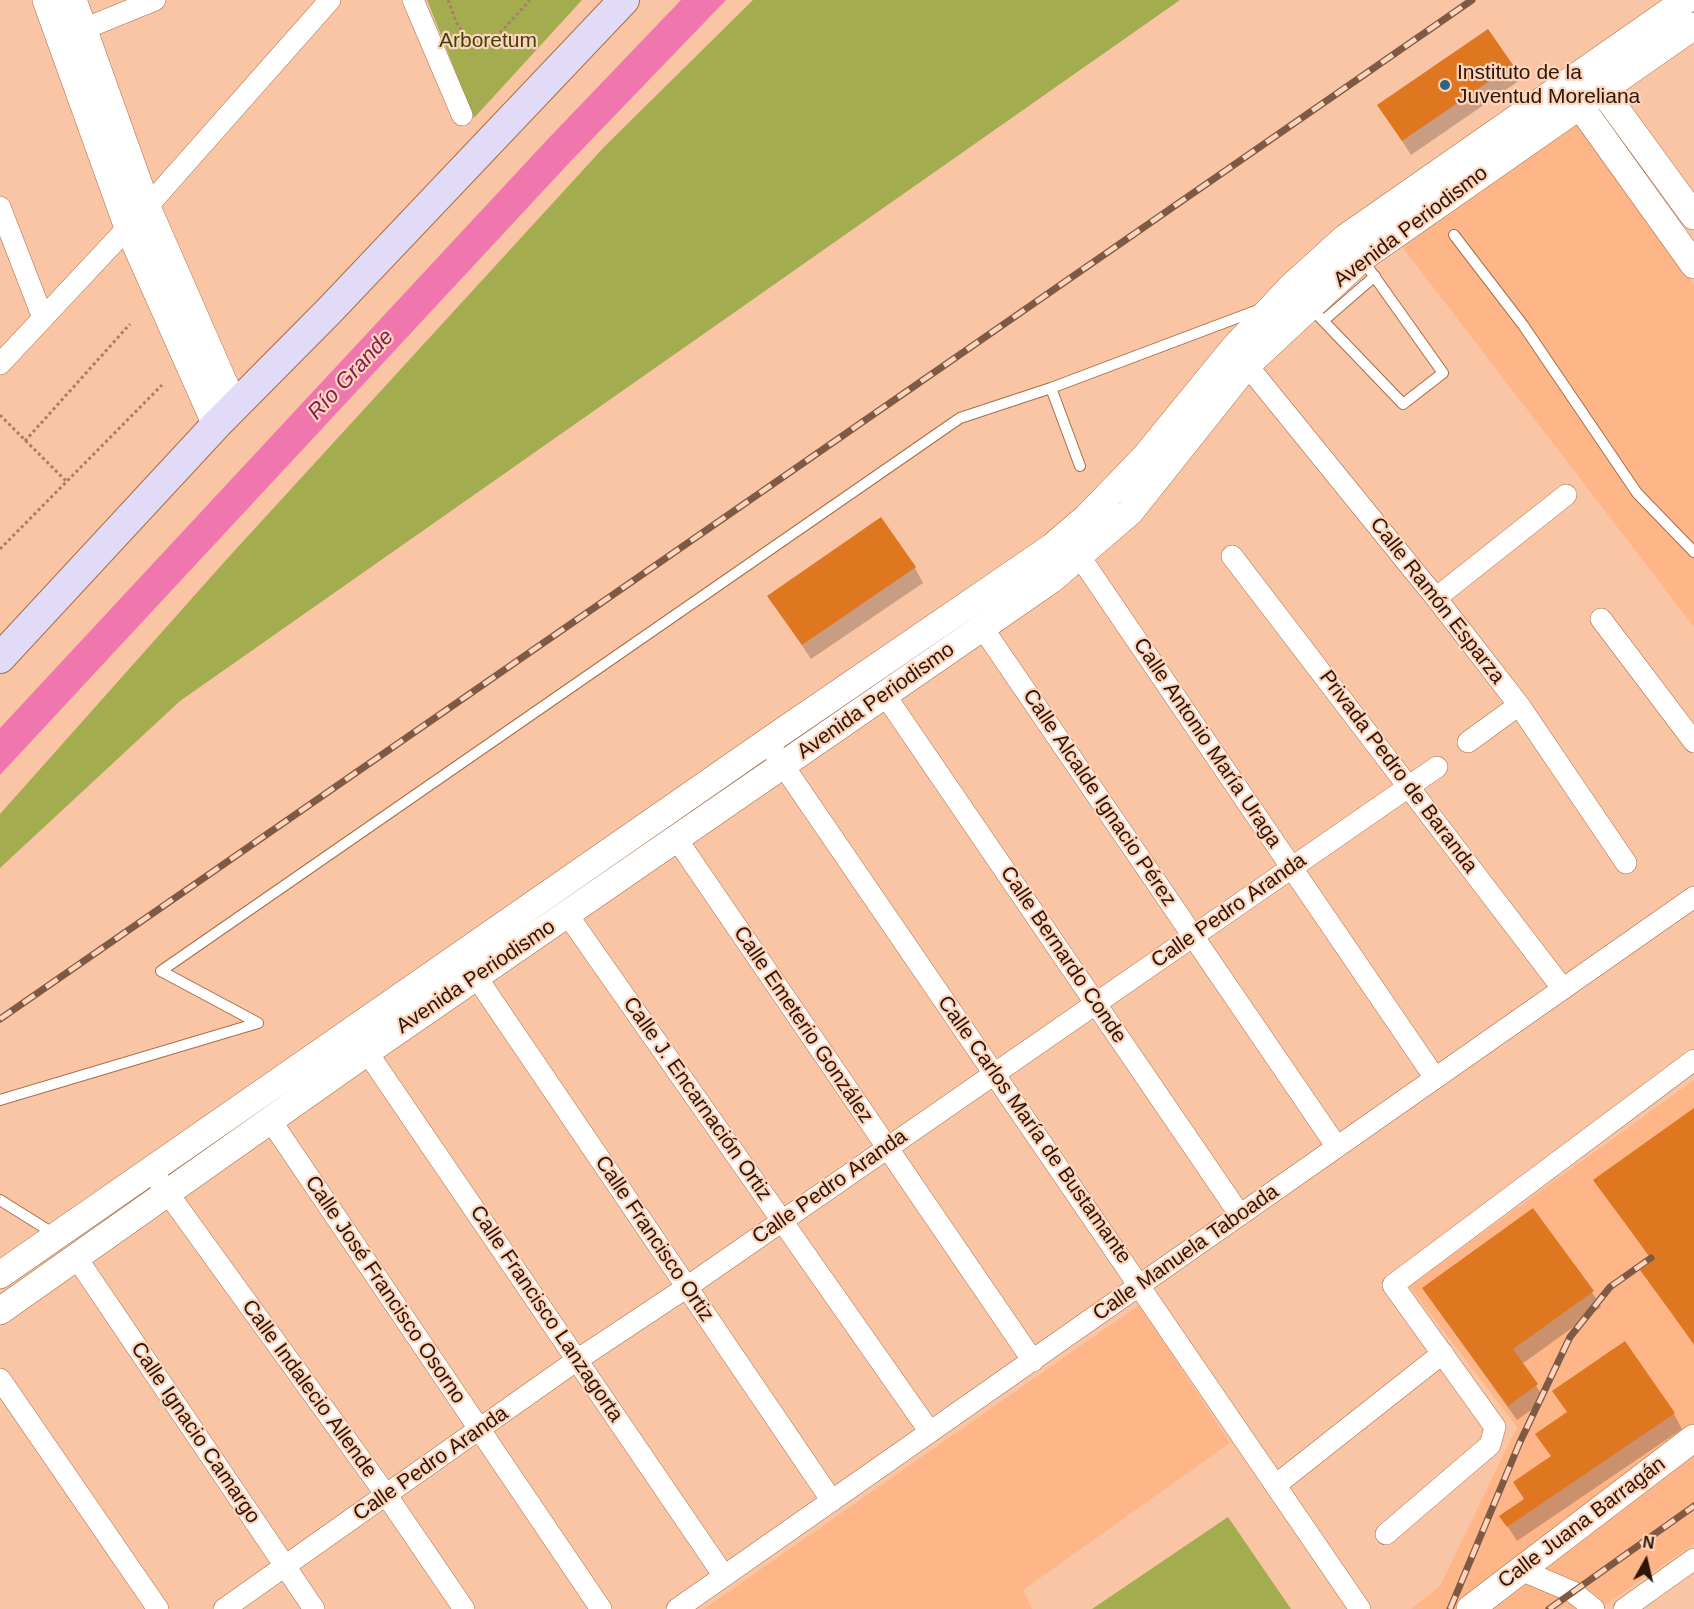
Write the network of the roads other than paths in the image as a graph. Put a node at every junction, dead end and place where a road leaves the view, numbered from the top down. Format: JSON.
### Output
{"nodes":[{"id":1,"x":45,"y":0,"type":"edge"},
{"id":2,"x":73,"y":0,"type":"edge"},
{"id":3,"x":155,"y":0,"type":"edge"},
{"id":4,"x":330,"y":0,"type":"edge"},
{"id":5,"x":412,"y":0,"type":"edge"},
{"id":6,"x":624,"y":0,"type":"edge"},
{"id":7,"x":1686,"y":0,"type":"edge"},
{"id":8,"x":1694,"y":26,"type":"edge"},
{"id":9,"x":72,"y":33,"type":"junction"},
{"id":10,"x":1587,"y":68,"type":"junction"},
{"id":11,"x":1560,"y":86,"type":"junction"},
{"id":12,"x":1602,"y":90,"type":"junction"},
{"id":13,"x":1580,"y":106,"type":"junction"},
{"id":14,"x":462,"y":116,"type":"dead end"},
{"id":15,"x":1690,"y":203,"type":"edge"},
{"id":16,"x":0,"y":207,"type":"edge"},
{"id":17,"x":147,"y":207,"type":"junction"},
{"id":18,"x":127,"y":225,"type":"junction"},
{"id":19,"x":1454,"y":235,"type":"dead end"},
{"id":20,"x":1358,"y":254,"type":"junction"},
{"id":21,"x":1694,"y":265,"type":"edge"},
{"id":22,"x":1299,"y":302,"type":"junction"},
{"id":23,"x":43,"y":318,"type":"junction"},
{"id":24,"x":1240,"y":357,"type":"junction"},
{"id":25,"x":0,"y":364,"type":"edge"},
{"id":26,"x":1051,"y":388,"type":"junction"},
{"id":27,"x":219,"y":404,"type":"junction"},
{"id":28,"x":1080,"y":466,"type":"dead end"},
{"id":29,"x":1566,"y":495,"type":"dead end"},
{"id":30,"x":1694,"y":552,"type":"edge"},
{"id":31,"x":1232,"y":556,"type":"dead end"},
{"id":32,"x":1080,"y":557,"type":"junction"},
{"id":33,"x":1436,"y":598,"type":"junction"},
{"id":34,"x":1601,"y":619,"type":"dead end"},
{"id":35,"x":982,"y":627,"type":"junction"},
{"id":36,"x":0,"y":658,"type":"edge"},
{"id":37,"x":885,"y":695,"type":"junction"},
{"id":38,"x":1519,"y":705,"type":"junction"},
{"id":39,"x":767,"y":742,"type":"junction"},
{"id":40,"x":1468,"y":742,"type":"dead end"},
{"id":41,"x":1694,"y":742,"type":"edge"},
{"id":42,"x":783,"y":766,"type":"junction"},
{"id":43,"x":1437,"y":767,"type":"dead end"},
{"id":44,"x":1408,"y":786,"type":"junction"},
{"id":45,"x":676,"y":838,"type":"junction"},
{"id":46,"x":1626,"y":863,"type":"dead end"},
{"id":47,"x":1292,"y":867,"type":"junction"},
{"id":48,"x":1694,"y":897,"type":"edge"},
{"id":49,"x":567,"y":914,"type":"junction"},
{"id":50,"x":1193,"y":936,"type":"junction"},
{"id":51,"x":477,"y":978,"type":"junction"},
{"id":52,"x":1563,"y":989,"type":"junction"},
{"id":53,"x":1096,"y":1003,"type":"junction"},
{"id":54,"x":367,"y":1052,"type":"junction"},
{"id":55,"x":1694,"y":1060,"type":"edge"},
{"id":56,"x":995,"y":1074,"type":"junction"},
{"id":57,"x":1435,"y":1078,"type":"junction"},
{"id":58,"x":0,"y":1100,"type":"edge"},
{"id":59,"x":271,"y":1121,"type":"junction"},
{"id":60,"x":887,"y":1147,"type":"junction"},
{"id":61,"x":1337,"y":1147,"type":"junction"},
{"id":62,"x":160,"y":1181,"type":"junction"},
{"id":63,"x":0,"y":1200,"type":"edge"},
{"id":64,"x":1240,"y":1215,"type":"junction"},
{"id":65,"x":782,"y":1220,"type":"junction"},
{"id":66,"x":57,"y":1236,"type":"junction"},
{"id":67,"x":76,"y":1257,"type":"junction"},
{"id":68,"x":0,"y":1275,"type":"edge"},
{"id":69,"x":1140,"y":1285,"type":"junction"},
{"id":70,"x":687,"y":1287,"type":"junction"},
{"id":71,"x":0,"y":1311,"type":"edge"},
{"id":72,"x":1443,"y":1353,"type":"junction"},
{"id":73,"x":577,"y":1360,"type":"junction"},
{"id":74,"x":1033,"y":1360,"type":"junction"},
{"id":75,"x":0,"y":1379,"type":"edge"},
{"id":76,"x":480,"y":1430,"type":"junction"},
{"id":77,"x":930,"y":1432,"type":"junction"},
{"id":78,"x":1694,"y":1438,"type":"edge"},
{"id":79,"x":1277,"y":1484,"type":"junction"},
{"id":80,"x":387,"y":1496,"type":"junction"},
{"id":81,"x":831,"y":1501,"type":"junction"},
{"id":82,"x":1386,"y":1534,"type":"dead end"},
{"id":83,"x":1694,"y":1559,"type":"edge"},
{"id":84,"x":286,"y":1566,"type":"junction"},
{"id":85,"x":1521,"y":1570,"type":"junction"},
{"id":86,"x":724,"y":1576,"type":"junction"},
{"id":87,"x":158,"y":1609,"type":"edge"},
{"id":88,"x":224,"y":1609,"type":"edge"},
{"id":89,"x":314,"y":1609,"type":"edge"},
{"id":90,"x":464,"y":1609,"type":"edge"},
{"id":91,"x":601,"y":1609,"type":"edge"},
{"id":92,"x":677,"y":1609,"type":"edge"},
{"id":93,"x":1360,"y":1609,"type":"edge"},
{"id":94,"x":1470,"y":1609,"type":"edge"},
{"id":95,"x":1594,"y":1609,"type":"edge"},
{"id":96,"x":1624,"y":1609,"type":"edge"}],
"edges":[{"from":1,"to":9,"type":"street"},
{"from":2,"to":9,"type":"street"},
{"from":3,"to":9,"type":"street"},
{"from":4,"to":17,"type":"street"},
{"from":5,"to":14,"type":"street"},
{"from":6,"to":27,"type":"main road"},
{"from":7,"to":10,"type":"street","name":"Avenida Periodismo"},
{"from":8,"to":12,"type":"street","name":"Avenida Periodismo"},
{"from":9,"to":17,"type":"street"},
{"from":9,"to":18,"type":"street"},
{"from":10,"to":11,"type":"street","name":"Avenida Periodismo"},
{"from":10,"to":12,"type":"street"},
{"from":11,"to":13,"type":"street"},
{"from":11,"to":20,"type":"street","name":"Avenida Periodismo"},
{"from":12,"to":13,"type":"street","name":"Avenida Periodismo"},
{"from":12,"to":15,"type":"street"},
{"from":13,"to":20,"type":"street","name":"Avenida Periodismo"},
{"from":13,"to":21,"type":"street"},
{"from":16,"to":23,"type":"street"},
{"from":17,"to":18,"type":"street"},
{"from":17,"to":27,"type":"street"},
{"from":18,"to":23,"type":"street"},
{"from":18,"to":27,"type":"street"},
{"from":19,"to":30,"type":"lane"},
{"from":20,"to":22,"type":"street","name":"Avenida Periodismo"},
{"from":20,"to":22,"type":"lane"},
{"from":20,"to":22,"type":"lane"},
{"from":22,"to":24,"type":"street","name":"Avenida Periodismo"},
{"from":22,"to":26,"type":"lane"},
{"from":23,"to":25,"type":"street"},
{"from":24,"to":32,"type":"street","name":"Avenida Periodismo"},
{"from":24,"to":33,"type":"street","name":"Calle Ramón Esparza"},
{"from":24,"to":39,"type":"street","name":"Avenida Periodismo"},
{"from":26,"to":28,"type":"lane"},
{"from":26,"to":58,"type":"lane"},
{"from":27,"to":36,"type":"main road"},
{"from":29,"to":33,"type":"street"},
{"from":31,"to":44,"type":"street","name":"Privada Pedro de Baranda"},
{"from":32,"to":35,"type":"street","name":"Avenida Periodismo"},
{"from":32,"to":47,"type":"street","name":"Calle Antonio María Uraga"},
{"from":33,"to":38,"type":"street","name":"Calle Ramón Esparza"},
{"from":34,"to":41,"type":"street"},
{"from":35,"to":37,"type":"street","name":"Avenida Periodismo"},
{"from":35,"to":50,"type":"street","name":"Calle Alcalde Ignacio Pérez"},
{"from":37,"to":42,"type":"street","name":"Avenida Periodismo"},
{"from":37,"to":53,"type":"street","name":"Calle Bernardo Conde"},
{"from":38,"to":40,"type":"street"},
{"from":38,"to":46,"type":"street","name":"Calle Ramón Esparza"},
{"from":39,"to":42,"type":"street","name":"Calle Carlos María de Bustamante"},
{"from":39,"to":62,"type":"street","name":"Avenida Periodismo"},
{"from":42,"to":45,"type":"street","name":"Avenida Periodismo"},
{"from":42,"to":56,"type":"street","name":"Calle Carlos María de Bustamante"},
{"from":43,"to":44,"type":"street","name":"Calle Pedro Aranda"},
{"from":44,"to":47,"type":"street","name":"Calle Pedro Aranda"},
{"from":44,"to":52,"type":"street","name":"Privada Pedro de Baranda"},
{"from":45,"to":49,"type":"street","name":"Avenida Periodismo"},
{"from":45,"to":60,"type":"street","name":"Calle Emeterio González"},
{"from":47,"to":50,"type":"street","name":"Calle Pedro Aranda"},
{"from":47,"to":57,"type":"street","name":"Calle Antonio María Uraga"},
{"from":48,"to":52,"type":"street","name":"Calle Manuela Taboada"},
{"from":49,"to":51,"type":"street","name":"Avenida Periodismo"},
{"from":49,"to":65,"type":"street","name":"Calle J. Encarnación Ortiz"},
{"from":50,"to":53,"type":"street","name":"Calle Pedro Aranda"},
{"from":50,"to":61,"type":"street","name":"Calle Alcalde Ignacio Pérez"},
{"from":51,"to":54,"type":"street","name":"Avenida Periodismo"},
{"from":51,"to":70,"type":"street","name":"Calle Francisco Ortiz"},
{"from":52,"to":57,"type":"street","name":"Calle Manuela Taboada"},
{"from":53,"to":56,"type":"street","name":"Calle Pedro Aranda"},
{"from":53,"to":64,"type":"street","name":"Calle Bernardo Conde"},
{"from":54,"to":59,"type":"street","name":"Avenida Periodismo"},
{"from":54,"to":73,"type":"street","name":"Calle Francisco Lanzagorta"},
{"from":55,"to":72,"type":"street"},
{"from":56,"to":60,"type":"street","name":"Calle Pedro Aranda"},
{"from":56,"to":69,"type":"street","name":"Calle Carlos María de Bustamante"},
{"from":57,"to":61,"type":"street","name":"Calle Manuela Taboada"},
{"from":59,"to":62,"type":"street","name":"Avenida Periodismo"},
{"from":59,"to":76,"type":"street","name":"Calle José Francisco Osorno"},
{"from":60,"to":65,"type":"street","name":"Calle Pedro Aranda"},
{"from":60,"to":74,"type":"street","name":"Calle Emeterio González"},
{"from":61,"to":64,"type":"street","name":"Calle Manuela Taboada"},
{"from":62,"to":66,"type":"street","name":"Avenida Periodismo"},
{"from":62,"to":67,"type":"street","name":"Avenida Periodismo"},
{"from":62,"to":80,"type":"street","name":"Calle Indalecio Allende"},
{"from":63,"to":66,"type":"lane"},
{"from":64,"to":69,"type":"street","name":"Calle Manuela Taboada"},
{"from":65,"to":70,"type":"street","name":"Calle Pedro Aranda"},
{"from":65,"to":77,"type":"street","name":"Calle J. Encarnación Ortiz"},
{"from":66,"to":68,"type":"street","name":"Avenida Periodismo"},
{"from":67,"to":71,"type":"street","name":"Avenida Periodismo"},
{"from":67,"to":84,"type":"street","name":"Calle Ignacio Camargo"},
{"from":69,"to":74,"type":"street","name":"Calle Manuela Taboada"},
{"from":69,"to":79,"type":"street","name":"Calle Carlos María de Bustamante"},
{"from":70,"to":73,"type":"street","name":"Calle Pedro Aranda"},
{"from":70,"to":81,"type":"street","name":"Calle Francisco Ortiz"},
{"from":72,"to":79,"type":"street"},
{"from":72,"to":82,"type":"street"},
{"from":73,"to":76,"type":"street","name":"Calle Pedro Aranda"},
{"from":73,"to":86,"type":"street","name":"Calle Francisco Lanzagorta"},
{"from":74,"to":77,"type":"street","name":"Calle Manuela Taboada"},
{"from":75,"to":87,"type":"street"},
{"from":76,"to":80,"type":"street","name":"Calle Pedro Aranda"},
{"from":76,"to":91,"type":"street","name":"Calle José Francisco Osorno"},
{"from":77,"to":81,"type":"street","name":"Calle Manuela Taboada"},
{"from":78,"to":85,"type":"street","name":"Calle Juana Barragán"},
{"from":79,"to":93,"type":"street","name":"Calle Carlos María de Bustamante"},
{"from":80,"to":84,"type":"street","name":"Calle Pedro Aranda"},
{"from":80,"to":90,"type":"street","name":"Calle Indalecio Allende"},
{"from":81,"to":86,"type":"street","name":"Calle Manuela Taboada"},
{"from":83,"to":96,"type":"street"},
{"from":84,"to":88,"type":"street","name":"Calle Pedro Aranda"},
{"from":84,"to":89,"type":"street","name":"Calle Ignacio Camargo"},
{"from":85,"to":94,"type":"street","name":"Calle Juana Barragán"},
{"from":85,"to":95,"type":"street"},
{"from":86,"to":92,"type":"street","name":"Calle Manuela Taboada"}]}
